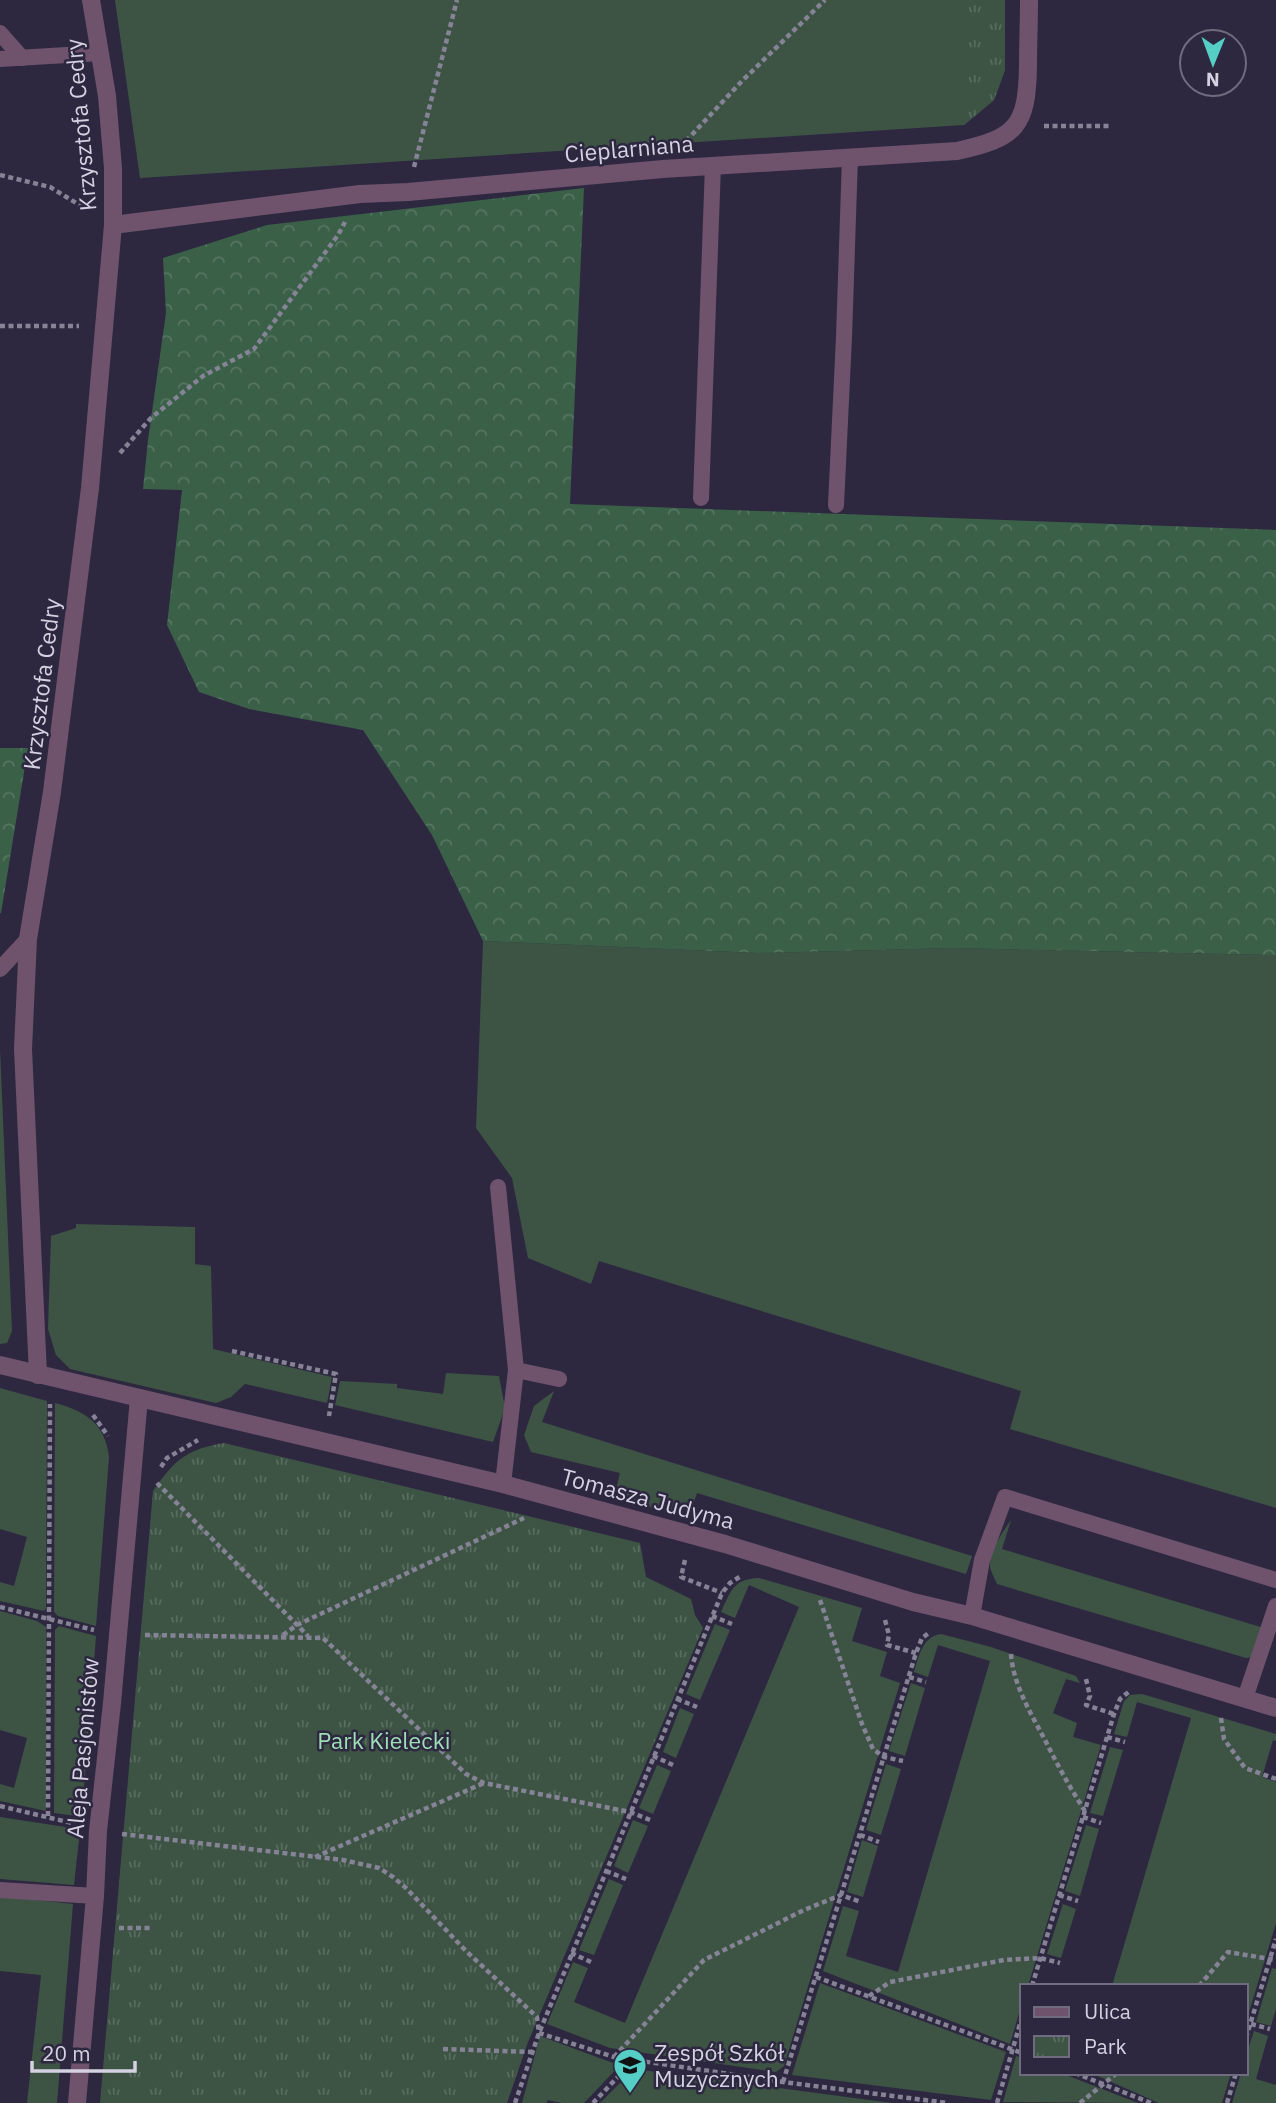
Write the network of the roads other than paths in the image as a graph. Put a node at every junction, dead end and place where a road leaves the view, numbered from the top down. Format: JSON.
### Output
{"nodes":[{"id":1,"x":91,"y":0,"type":"edge"},
{"id":2,"x":1029,"y":0,"type":"edge"},
{"id":3,"x":0,"y":33,"type":"edge"},
{"id":4,"x":100,"y":53,"type":"junction"},
{"id":5,"x":22,"y":58,"type":"junction"},
{"id":6,"x":0,"y":59,"type":"edge"},
{"id":7,"x":850,"y":157,"type":"junction"},
{"id":8,"x":713,"y":165,"type":"junction"},
{"id":9,"x":113,"y":225,"type":"junction"},
{"id":10,"x":701,"y":499,"type":"dead end"},
{"id":11,"x":836,"y":505,"type":"dead end"},
{"id":12,"x":28,"y":939,"type":"junction"},
{"id":13,"x":0,"y":970,"type":"edge"},
{"id":14,"x":498,"y":1186,"type":"dead end"},
{"id":15,"x":0,"y":1365,"type":"edge"},
{"id":16,"x":516,"y":1370,"type":"junction"},
{"id":17,"x":44,"y":1376,"type":"junction"},
{"id":18,"x":559,"y":1379,"type":"dead end"},
{"id":19,"x":139,"y":1398,"type":"junction"},
{"id":20,"x":503,"y":1484,"type":"junction"},
{"id":21,"x":1276,"y":1580,"type":"edge"},
{"id":22,"x":1276,"y":1606,"type":"edge"},
{"id":23,"x":972,"y":1616,"type":"junction"},
{"id":24,"x":1245,"y":1698,"type":"junction"},
{"id":25,"x":1276,"y":1708,"type":"edge"},
{"id":26,"x":0,"y":1890,"type":"edge"},
{"id":27,"x":95,"y":1896,"type":"junction"},
{"id":28,"x":77,"y":2103,"type":"edge"}],
"edges":[{"from":1,"to":4,"type":"street","name":"Krzysztofa Cedry"},
{"from":2,"to":7,"type":"street","name":"Cieplarniana"},
{"from":3,"to":5,"type":"lane"},
{"from":4,"to":5,"type":"lane"},
{"from":4,"to":9,"type":"street","name":"Krzysztofa Cedry"},
{"from":5,"to":6,"type":"lane"},
{"from":7,"to":8,"type":"street","name":"Cieplarniana"},
{"from":7,"to":11,"type":"lane"},
{"from":8,"to":9,"type":"street","name":"Cieplarniana"},
{"from":8,"to":10,"type":"lane"},
{"from":9,"to":12,"type":"street","name":"Krzysztofa Cedry"},
{"from":12,"to":13,"type":"lane"},
{"from":12,"to":17,"type":"street","name":"Krzysztofa Cedry"},
{"from":14,"to":16,"type":"lane"},
{"from":15,"to":17,"type":"street","name":"Tomasza Judyma"},
{"from":16,"to":18,"type":"lane"},
{"from":16,"to":20,"type":"lane"},
{"from":17,"to":19,"type":"street","name":"Tomasza Judyma"},
{"from":19,"to":20,"type":"street","name":"Tomasza Judyma"},
{"from":19,"to":27,"type":"street","name":"Aleja Pasjonistów"},
{"from":20,"to":23,"type":"street","name":"Tomasza Judyma"},
{"from":21,"to":23,"type":"lane"},
{"from":22,"to":24,"type":"lane"},
{"from":23,"to":24,"type":"street","name":"Tomasza Judyma"},
{"from":24,"to":25,"type":"street","name":"Tomasza Judyma"},
{"from":26,"to":27,"type":"lane"},
{"from":27,"to":28,"type":"street","name":"Aleja Pasjonistów"}]}
